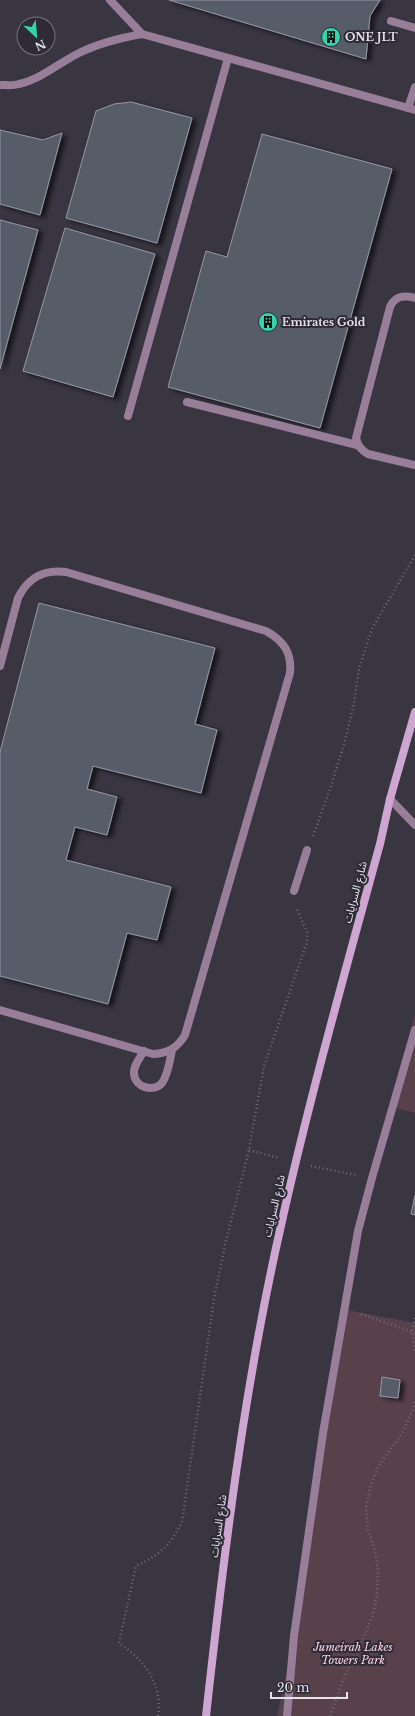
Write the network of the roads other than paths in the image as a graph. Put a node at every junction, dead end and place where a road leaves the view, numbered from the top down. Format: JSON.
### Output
{"nodes":[{"id":1,"x":110,"y":0,"type":"edge"},
{"id":2,"x":390,"y":21,"type":"dead end"},
{"id":3,"x":415,"y":28,"type":"edge"},
{"id":4,"x":142,"y":34,"type":"junction"},
{"id":5,"x":228,"y":58,"type":"junction"},
{"id":6,"x":0,"y":85,"type":"edge"},
{"id":7,"x":415,"y":87,"type":"edge"},
{"id":8,"x":412,"y":109,"type":"edge"},
{"id":9,"x":415,"y":298,"type":"edge"},
{"id":10,"x":187,"y":402,"type":"dead end"},
{"id":11,"x":128,"y":416,"type":"dead end"},
{"id":12,"x":357,"y":445,"type":"junction"},
{"id":13,"x":415,"y":465,"type":"edge"},
{"id":14,"x":0,"y":666,"type":"edge"},
{"id":15,"x":415,"y":712,"type":"edge"},
{"id":16,"x":390,"y":799,"type":"junction"},
{"id":17,"x":415,"y":825,"type":"edge"},
{"id":18,"x":307,"y":850,"type":"road end"},
{"id":19,"x":294,"y":891,"type":"road end"},
{"id":20,"x":0,"y":1010,"type":"edge"},
{"id":21,"x":415,"y":1030,"type":"edge"},
{"id":22,"x":172,"y":1050,"type":"junction"},
{"id":23,"x":144,"y":1051,"type":"junction"},
{"id":24,"x":206,"y":1716,"type":"edge"},
{"id":25,"x":287,"y":1716,"type":"edge"}],
"edges":[{"from":1,"to":4,"type":"street"},
{"from":2,"to":3,"type":"street"},
{"from":4,"to":5,"type":"street"},
{"from":4,"to":6,"type":"street"},
{"from":5,"to":8,"type":"street"},
{"from":5,"to":11,"type":"street"},
{"from":7,"to":8,"type":"street"},
{"from":9,"to":12,"type":"street"},
{"from":10,"to":12,"type":"street"},
{"from":12,"to":13,"type":"street"},
{"from":14,"to":22,"type":"street"},
{"from":15,"to":16,"type":"main road","name":"شارع السرايات"},
{"from":16,"to":17,"type":"street"},
{"from":16,"to":24,"type":"main road","name":"شارع السرايات"},
{"from":18,"to":19,"type":"street"},
{"from":20,"to":23,"type":"street"},
{"from":21,"to":25,"type":"street"},
{"from":22,"to":23,"type":"street"},
{"from":22,"to":23,"type":"street"}]}
